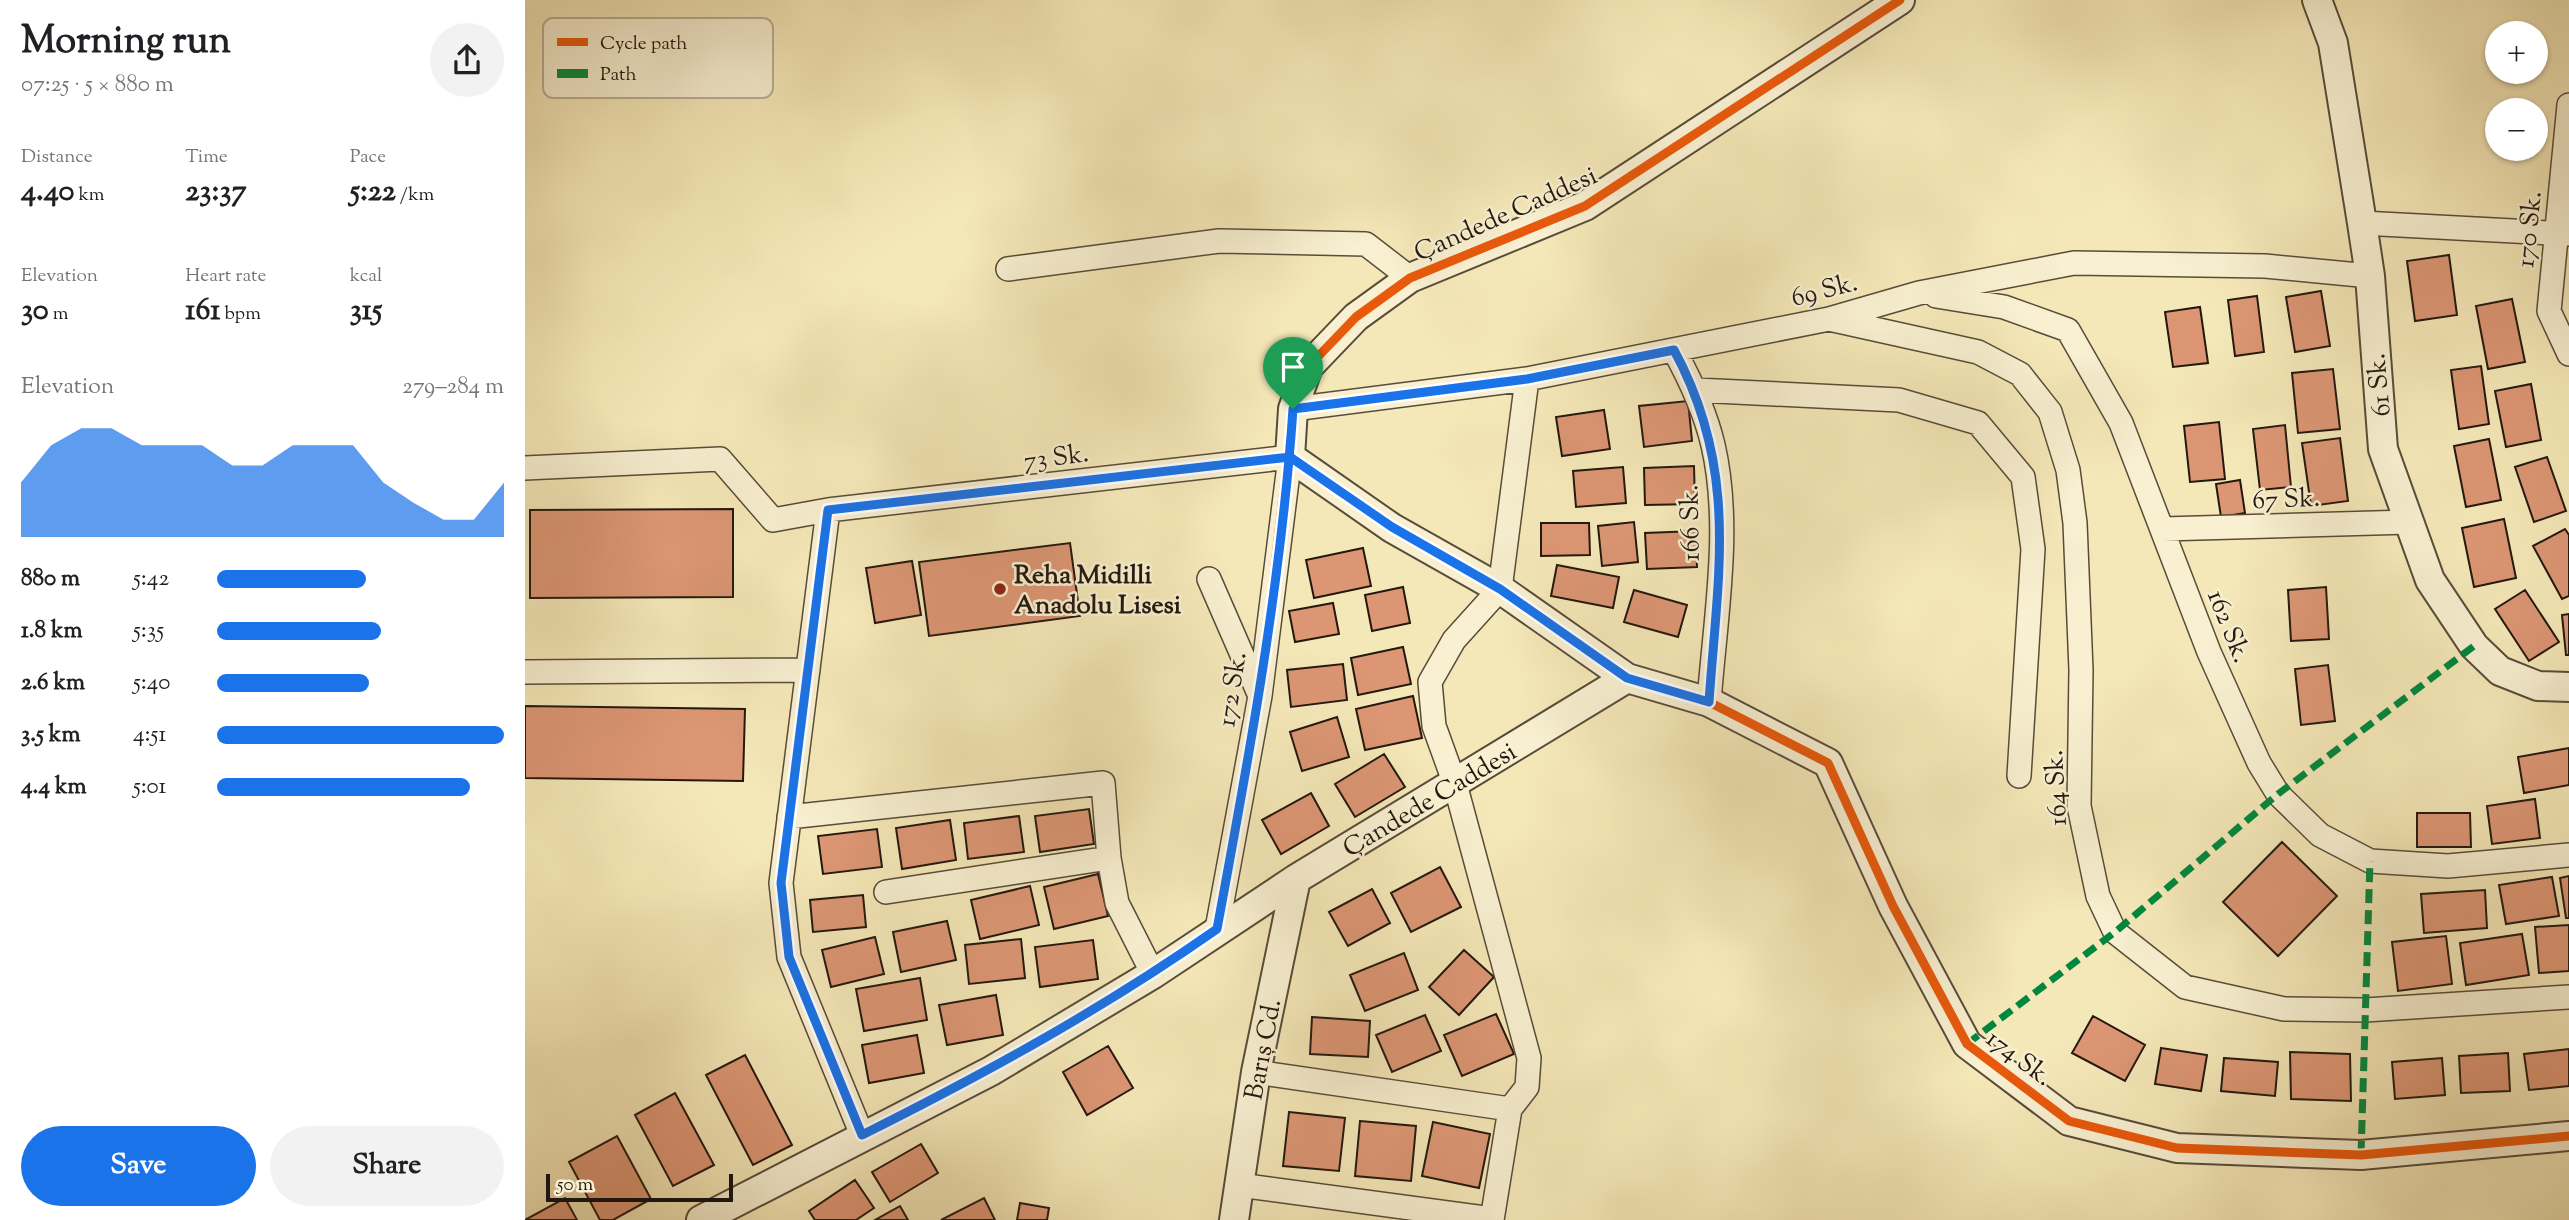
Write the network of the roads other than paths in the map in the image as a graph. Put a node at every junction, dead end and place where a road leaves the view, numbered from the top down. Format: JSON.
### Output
{"nodes":[{"id":1,"x":1900,"y":0,"type":"edge"},
{"id":2,"x":2317,"y":0,"type":"edge"},
{"id":3,"x":2569,"y":105,"type":"edge"},
{"id":4,"x":2362,"y":223,"type":"junction"},
{"id":5,"x":2562,"y":233,"type":"edge"},
{"id":6,"x":1008,"y":269,"type":"dead end"},
{"id":7,"x":2370,"y":276,"type":"junction"},
{"id":8,"x":1410,"y":278,"type":"junction"},
{"id":9,"x":1919,"y":293,"type":"junction"},
{"id":10,"x":1829,"y":318,"type":"junction"},
{"id":11,"x":1674,"y":350,"type":"junction"},
{"id":12,"x":2569,"y":354,"type":"edge"},
{"id":13,"x":1527,"y":379,"type":"junction"},
{"id":14,"x":1696,"y":390,"type":"junction"},
{"id":15,"x":1293,"y":409,"type":"junction"},
{"id":16,"x":1290,"y":457,"type":"junction"},
{"id":17,"x":525,"y":468,"type":"edge"},
{"id":18,"x":828,"y":510,"type":"junction"},
{"id":19,"x":2409,"y":522,"type":"junction"},
{"id":20,"x":2163,"y":529,"type":"junction"},
{"id":21,"x":1209,"y":579,"type":"dead end"},
{"id":22,"x":1500,"y":589,"type":"junction"},
{"id":23,"x":808,"y":670,"type":"junction"},
{"id":24,"x":525,"y":672,"type":"edge"},
{"id":25,"x":1627,"y":678,"type":"junction"},
{"id":26,"x":2569,"y":687,"type":"edge"},
{"id":27,"x":1260,"y":696,"type":"junction"},
{"id":28,"x":1709,"y":702,"type":"junction"},
{"id":29,"x":2019,"y":776,"type":"dead end"},
{"id":30,"x":1455,"y":784,"type":"junction"},
{"id":31,"x":789,"y":817,"type":"junction"},
{"id":32,"x":2569,"y":855,"type":"edge"},
{"id":33,"x":1109,"y":858,"type":"junction"},
{"id":34,"x":1296,"y":879,"type":"junction"},
{"id":35,"x":886,"y":892,"type":"dead end"},
{"id":36,"x":1217,"y":929,"type":"junction"},
{"id":37,"x":1153,"y":974,"type":"junction"},
{"id":38,"x":2569,"y":997,"type":"edge"},
{"id":39,"x":1257,"y":1072,"type":"junction"},
{"id":40,"x":1510,"y":1109,"type":"junction"},
{"id":41,"x":862,"y":1135,"type":"junction"},
{"id":42,"x":2569,"y":1136,"type":"edge"},
{"id":43,"x":1239,"y":1185,"type":"junction"},
{"id":44,"x":1492,"y":1219,"type":"edge"},
{"id":45,"x":701,"y":1220,"type":"edge"},
{"id":46,"x":1234,"y":1220,"type":"edge"}],
"edges":[{"from":1,"to":8,"type":"street","name":"Çandede Caddesi"},
{"from":2,"to":4,"type":"street","name":"61 Sk."},
{"from":3,"to":5,"type":"street","name":"170 Sk."},
{"from":4,"to":5,"type":"street"},
{"from":4,"to":7,"type":"street","name":"61 Sk."},
{"from":5,"to":12,"type":"street","name":"170 Sk."},
{"from":6,"to":8,"type":"street"},
{"from":7,"to":9,"type":"street","name":"69 Sk."},
{"from":7,"to":19,"type":"street","name":"61 Sk."},
{"from":8,"to":15,"type":"street","name":"Çandede Caddesi"},
{"from":9,"to":10,"type":"street","name":"69 Sk."},
{"from":9,"to":20,"type":"street","name":"162 Sk."},
{"from":10,"to":11,"type":"street","name":"69 Sk."},
{"from":10,"to":38,"type":"street","name":"164 Sk."},
{"from":11,"to":13,"type":"street","name":"69 Sk."},
{"from":11,"to":14,"type":"street","name":"166 Sk."},
{"from":13,"to":15,"type":"street","name":"69 Sk."},
{"from":13,"to":22,"type":"street"},
{"from":14,"to":28,"type":"street","name":"166 Sk."},
{"from":14,"to":29,"type":"street"},
{"from":15,"to":16,"type":"street","name":"Çandede Caddesi"},
{"from":16,"to":18,"type":"street","name":"73 Sk."},
{"from":16,"to":22,"type":"street"},
{"from":16,"to":27,"type":"street","name":"172 Sk."},
{"from":17,"to":18,"type":"street","name":"73 Sk."},
{"from":18,"to":23,"type":"street"},
{"from":19,"to":20,"type":"street","name":"67 Sk."},
{"from":19,"to":26,"type":"street","name":"61 Sk."},
{"from":20,"to":32,"type":"street","name":"162 Sk."},
{"from":21,"to":27,"type":"street"},
{"from":22,"to":25,"type":"street"},
{"from":22,"to":30,"type":"street"},
{"from":23,"to":24,"type":"street"},
{"from":23,"to":31,"type":"street"},
{"from":25,"to":28,"type":"street","name":"174 Sk."},
{"from":25,"to":30,"type":"street","name":"Çandede Caddesi"},
{"from":27,"to":36,"type":"street","name":"172 Sk."},
{"from":28,"to":42,"type":"street","name":"174 Sk."},
{"from":30,"to":34,"type":"street","name":"Çandede Caddesi"},
{"from":30,"to":40,"type":"street"},
{"from":31,"to":33,"type":"street"},
{"from":31,"to":41,"type":"street"},
{"from":33,"to":35,"type":"street"},
{"from":33,"to":37,"type":"street"},
{"from":34,"to":36,"type":"street","name":"Çandede Caddesi"},
{"from":34,"to":39,"type":"street","name":"Barış Cd."},
{"from":36,"to":37,"type":"street","name":"Çandede Caddesi"},
{"from":37,"to":41,"type":"street","name":"Çandede Caddesi"},
{"from":39,"to":40,"type":"street"},
{"from":39,"to":43,"type":"street","name":"Barış Cd."},
{"from":40,"to":44,"type":"street"},
{"from":41,"to":45,"type":"street","name":"Çandede Caddesi"},
{"from":43,"to":44,"type":"street"},
{"from":43,"to":46,"type":"street","name":"Barış Cd."}]}
